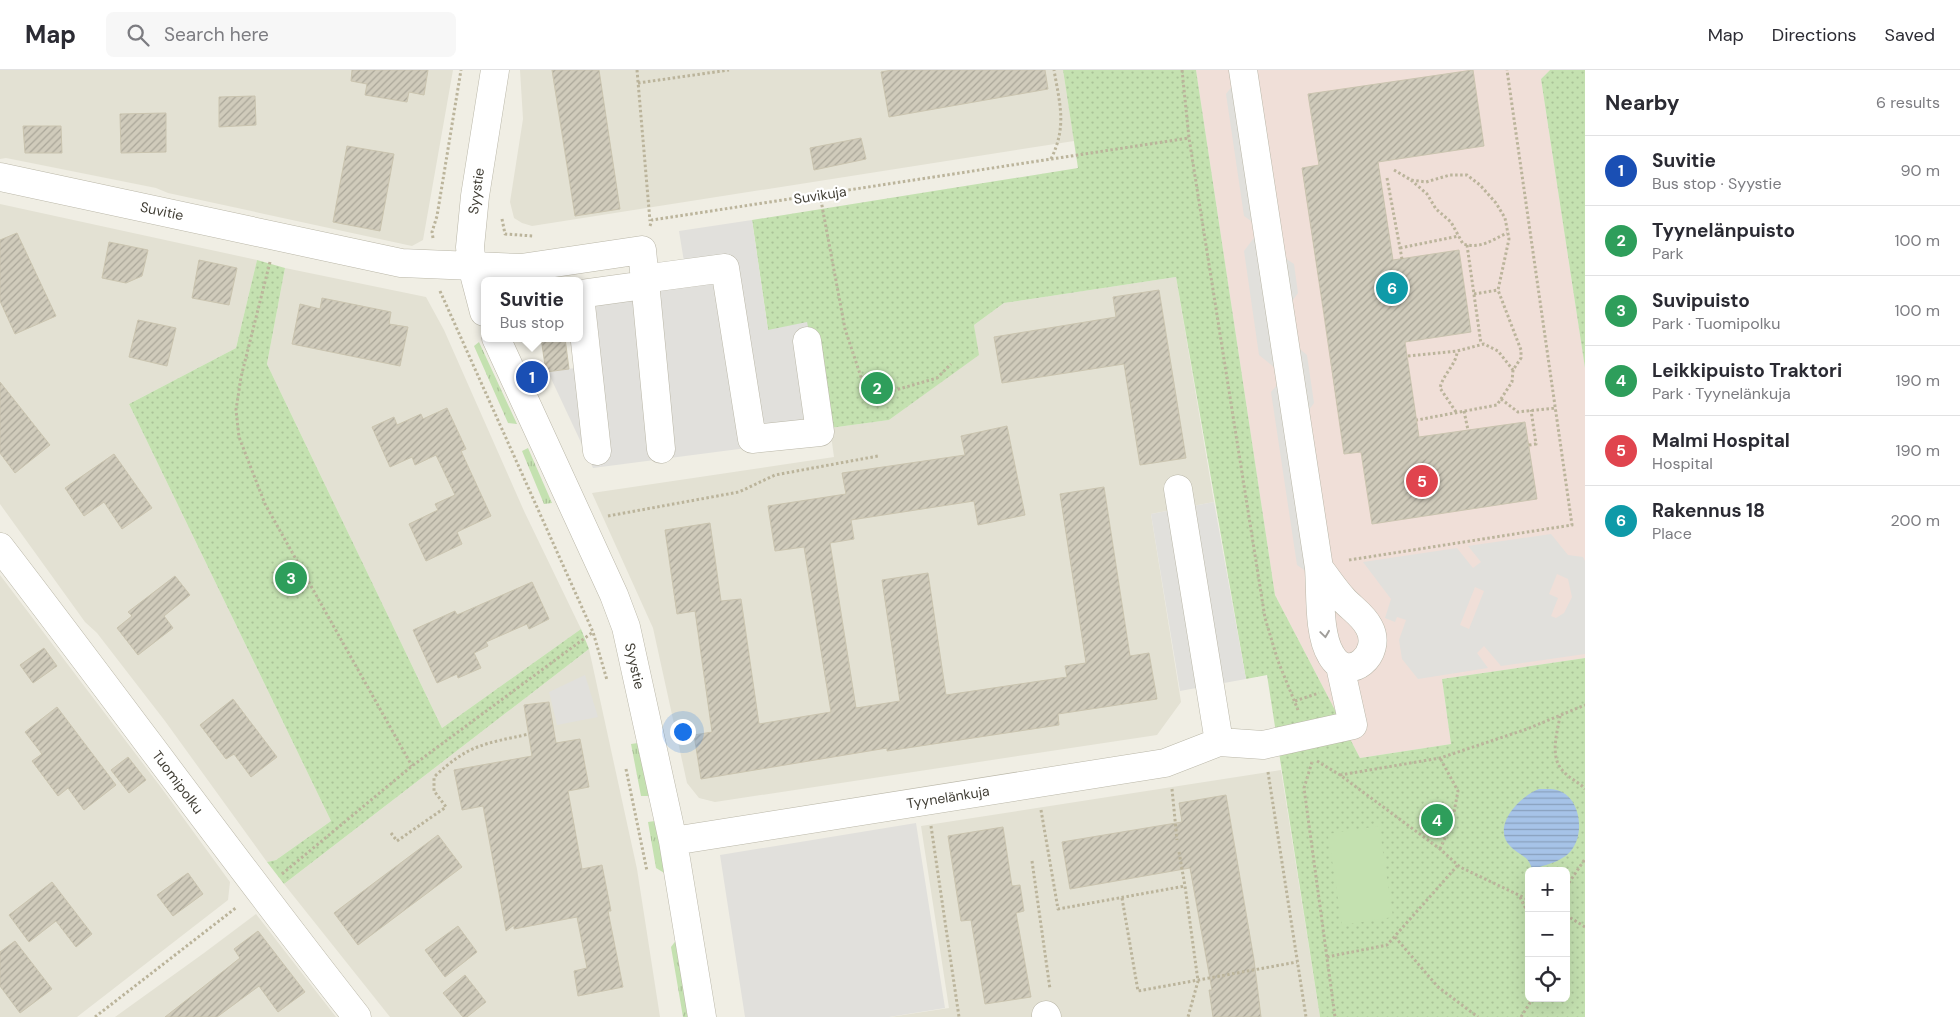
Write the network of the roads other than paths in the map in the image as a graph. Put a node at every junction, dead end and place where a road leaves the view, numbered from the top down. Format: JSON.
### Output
{"nodes":[{"id":1,"x":495,"y":70,"type":"edge"},
{"id":2,"x":1243,"y":70,"type":"edge"},
{"id":3,"x":0,"y":177,"type":"edge"},
{"id":4,"x":472,"y":266,"type":"junction"},
{"id":5,"x":644,"y":282,"type":"junction"},
{"id":6,"x":583,"y":294,"type":"edge"},
{"id":7,"x":481,"y":300,"type":"edge"},
{"id":8,"x":583,"y":323,"type":"edge"},
{"id":9,"x":807,"y":340,"type":"dead end"},
{"id":10,"x":498,"y":342,"type":"edge"},
{"id":11,"x":660,"y":449,"type":"dead end"},
{"id":12,"x":597,"y":451,"type":"dead end"},
{"id":13,"x":1178,"y":489,"type":"dead end"},
{"id":14,"x":0,"y":547,"type":"edge"},
{"id":15,"x":1333,"y":602,"type":"junction"},
{"id":16,"x":1340,"y":666,"type":"junction"},
{"id":17,"x":1219,"y":742,"type":"junction"},
{"id":18,"x":673,"y":841,"type":"junction"},
{"id":19,"x":357,"y":1017,"type":"edge"},
{"id":20,"x":702,"y":1017,"type":"edge"}],
"edges":[{"from":1,"to":4,"type":"street","name":"Syystie"},
{"from":2,"to":15,"type":"street"},
{"from":3,"to":4,"type":"street","name":"Suvitie"},
{"from":4,"to":5,"type":"street"},
{"from":4,"to":7,"type":"street","name":"Syystie"},
{"from":5,"to":6,"type":"street"},
{"from":5,"to":9,"type":"street"},
{"from":5,"to":11,"type":"street"},
{"from":8,"to":12,"type":"street"},
{"from":10,"to":18,"type":"street","name":"Syystie"},
{"from":13,"to":17,"type":"street"},
{"from":14,"to":19,"type":"street","name":"Tuomipolku"},
{"from":15,"to":16,"type":"street","one_way":true},
{"from":15,"to":16,"type":"street"},
{"from":16,"to":17,"type":"street"},
{"from":17,"to":18,"type":"street","name":"Tyynelänkuja"},
{"from":18,"to":20,"type":"street","name":"Syystie"}]}
